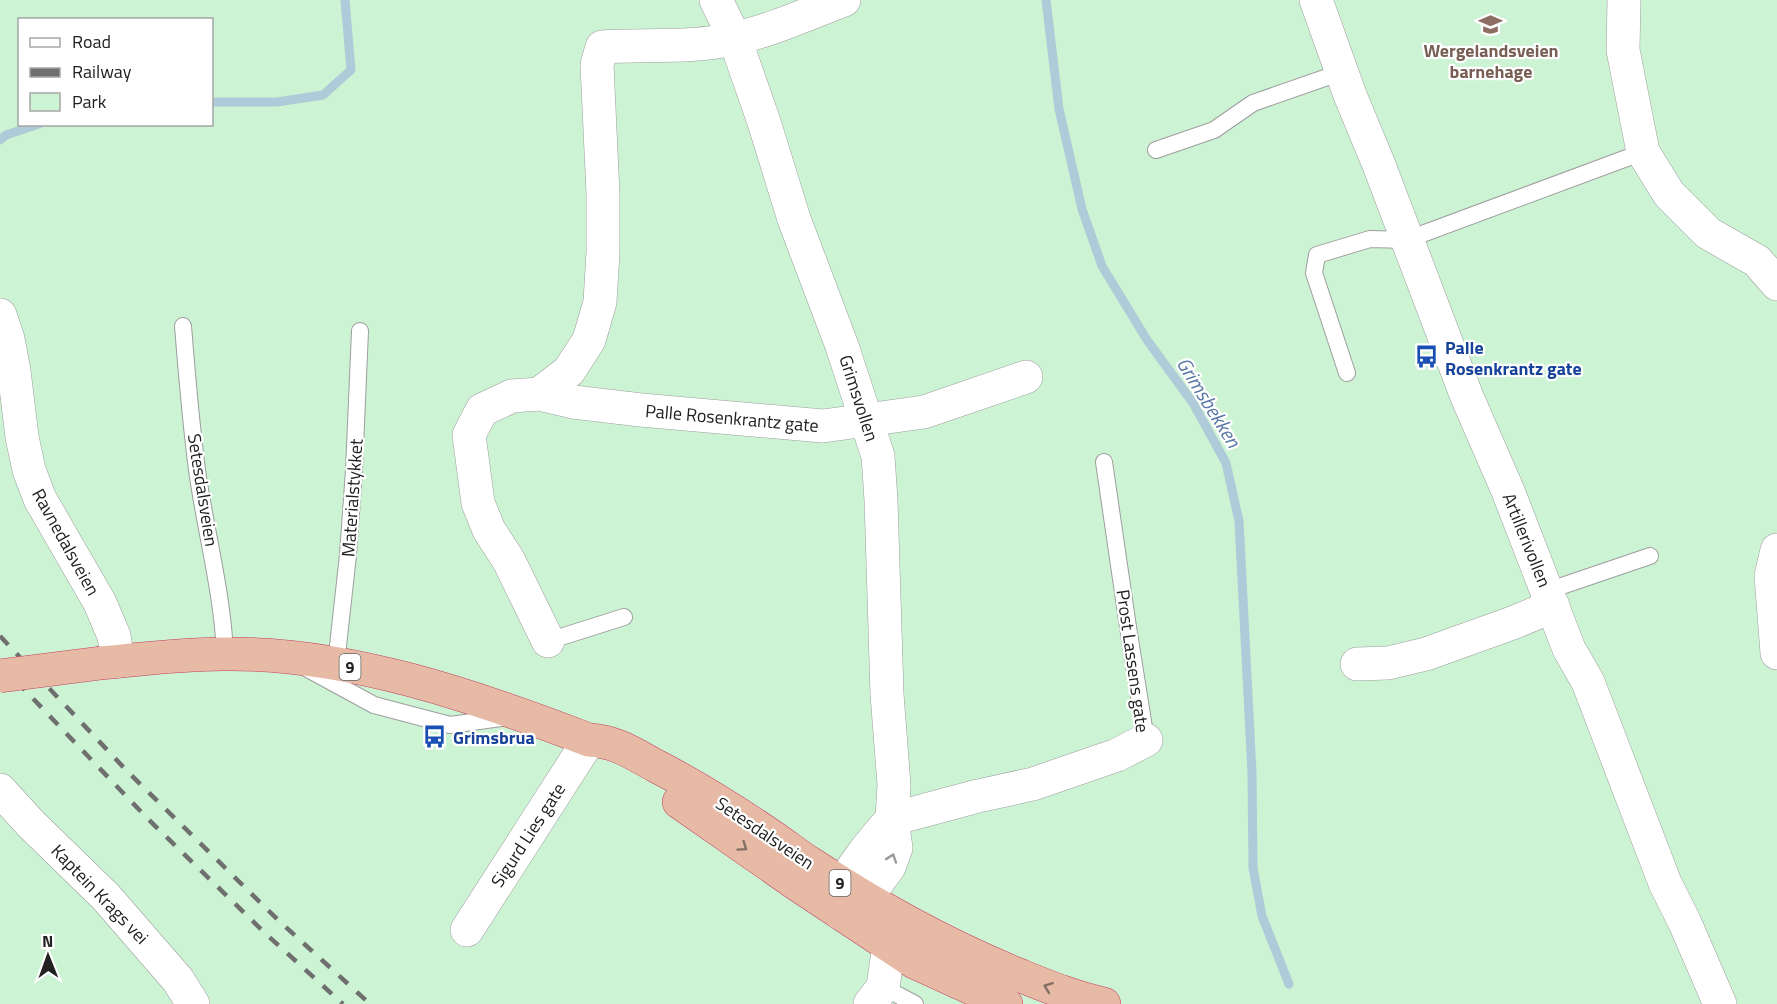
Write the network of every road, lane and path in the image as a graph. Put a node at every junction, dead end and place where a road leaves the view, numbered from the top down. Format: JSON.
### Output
{"nodes":[{"id":1,"x":716,"y":0,"type":"edge"},
{"id":2,"x":844,"y":0,"type":"edge"},
{"id":3,"x":1316,"y":0,"type":"edge"},
{"id":4,"x":1624,"y":0,"type":"edge"},
{"id":5,"x":735,"y":39,"type":"junction"},
{"id":6,"x":1342,"y":72,"type":"junction"},
{"id":7,"x":1156,"y":150,"type":"dead end"},
{"id":8,"x":1643,"y":152,"type":"junction"},
{"id":9,"x":1406,"y":240,"type":"junction"},
{"id":10,"x":1777,"y":284,"type":"edge"},
{"id":11,"x":0,"y":315,"type":"edge"},
{"id":12,"x":183,"y":326,"type":"dead end"},
{"id":13,"x":360,"y":331,"type":"dead end"},
{"id":14,"x":1347,"y":373,"type":"dead end"},
{"id":15,"x":1026,"y":377,"type":"dead end"},
{"id":16,"x":539,"y":394,"type":"junction"},
{"id":17,"x":866,"y":421,"type":"junction"},
{"id":18,"x":1104,"y":462,"type":"dead end"},
{"id":19,"x":1777,"y":550,"type":"edge"},
{"id":20,"x":1650,"y":556,"type":"dead end"},
{"id":21,"x":1550,"y":598,"type":"junction"},
{"id":22,"x":624,"y":617,"type":"dead end"},
{"id":23,"x":548,"y":641,"type":"joint"},
{"id":24,"x":1777,"y":653,"type":"edge"},
{"id":25,"x":225,"y":654,"type":"junction"},
{"id":26,"x":284,"y":656,"type":"junction"},
{"id":27,"x":109,"y":662,"type":"junction"},
{"id":28,"x":336,"y":664,"type":"junction"},
{"id":29,"x":1357,"y":664,"type":"dead end"},
{"id":30,"x":0,"y":676,"type":"edge"},
{"id":31,"x":522,"y":715,"type":"junction"},
{"id":32,"x":589,"y":740,"type":"junction"},
{"id":33,"x":1146,"y":740,"type":"joint"},
{"id":34,"x":0,"y":790,"type":"edge"},
{"id":35,"x":892,"y":819,"type":"junction"},
{"id":36,"x":850,"y":899,"type":"junction"},
{"id":37,"x":467,"y":930,"type":"dead end"},
{"id":38,"x":889,"y":945,"type":"junction"},
{"id":39,"x":876,"y":996,"type":"edge"},
{"id":40,"x":193,"y":1004,"type":"edge"},
{"id":41,"x":915,"y":1004,"type":"edge"},
{"id":42,"x":1006,"y":1004,"type":"edge"},
{"id":43,"x":1104,"y":1004,"type":"edge"},
{"id":44,"x":1720,"y":1004,"type":"edge"}],
"edges":[{"from":1,"to":5,"type":"street","name":"Grimsvollen"},
{"from":2,"to":5,"type":"street"},
{"from":3,"to":6,"type":"street","name":"Artillerivollen"},
{"from":4,"to":8,"type":"street"},
{"from":5,"to":16,"type":"street"},
{"from":5,"to":17,"type":"street","name":"Grimsvollen"},
{"from":6,"to":7,"type":"lane"},
{"from":6,"to":9,"type":"street","name":"Artillerivollen"},
{"from":8,"to":9,"type":"lane"},
{"from":8,"to":10,"type":"street"},
{"from":9,"to":14,"type":"lane"},
{"from":9,"to":21,"type":"street","name":"Artillerivollen"},
{"from":11,"to":27,"type":"street","name":"Ravnedalsveien"},
{"from":12,"to":25,"type":"lane","name":"Setesdalsveien"},
{"from":13,"to":28,"type":"lane","name":"Materialstykket"},
{"from":15,"to":17,"type":"street","name":"Palle Rosenkrantz gate"},
{"from":16,"to":17,"type":"street","name":"Palle Rosenkrantz gate"},
{"from":16,"to":23,"type":"street","name":"Palle Rosenkrantz gate"},
{"from":17,"to":35,"type":"street","name":"Grimsvollen"},
{"from":18,"to":33,"type":"lane","name":"Prost Lassens gate"},
{"from":19,"to":24,"type":"street"},
{"from":20,"to":21,"type":"lane"},
{"from":21,"to":29,"type":"street"},
{"from":21,"to":44,"type":"street","name":"Artillerivollen"},
{"from":22,"to":23,"type":"lane","name":"Palle Rosenkrantz gate"},
{"from":25,"to":26,"type":"highway","name":"Setesdalsveien","number":"9"},
{"from":25,"to":27,"type":"highway","name":"Setesdalsveien","number":"9"},
{"from":26,"to":28,"type":"highway","name":"Setesdalsveien","number":"9"},
{"from":26,"to":31,"type":"lane"},
{"from":27,"to":30,"type":"highway","name":"Setesdalsveien","number":"9","bridge":true},
{"from":28,"to":31,"type":"highway","name":"Setesdalsveien","number":"9"},
{"from":31,"to":32,"type":"highway","name":"Setesdalsveien","number":"9"},
{"from":32,"to":36,"type":"highway","name":"Setesdalsveien","number":"9"},
{"from":32,"to":37,"type":"street","name":"Sigurd Lies gate"},
{"from":33,"to":35,"type":"street","name":"Prost Lassens gate"},
{"from":34,"to":40,"type":"street","name":"Kaptein Krags vei"},
{"from":35,"to":36,"type":"street","name":"Grimsvollen"},
{"from":36,"to":38,"type":"highway","name":"Setesdalsveien","number":"9"},
{"from":43,"to":36,"type":"highway","name":"Setesdalsveien","number":"9","one_way":true},
{"from":38,"to":39,"type":"street"},
{"from":38,"to":42,"type":"highway","name":"Setesdalsveien","number":"9"},
{"from":39,"to":41,"type":"lane"}]}
